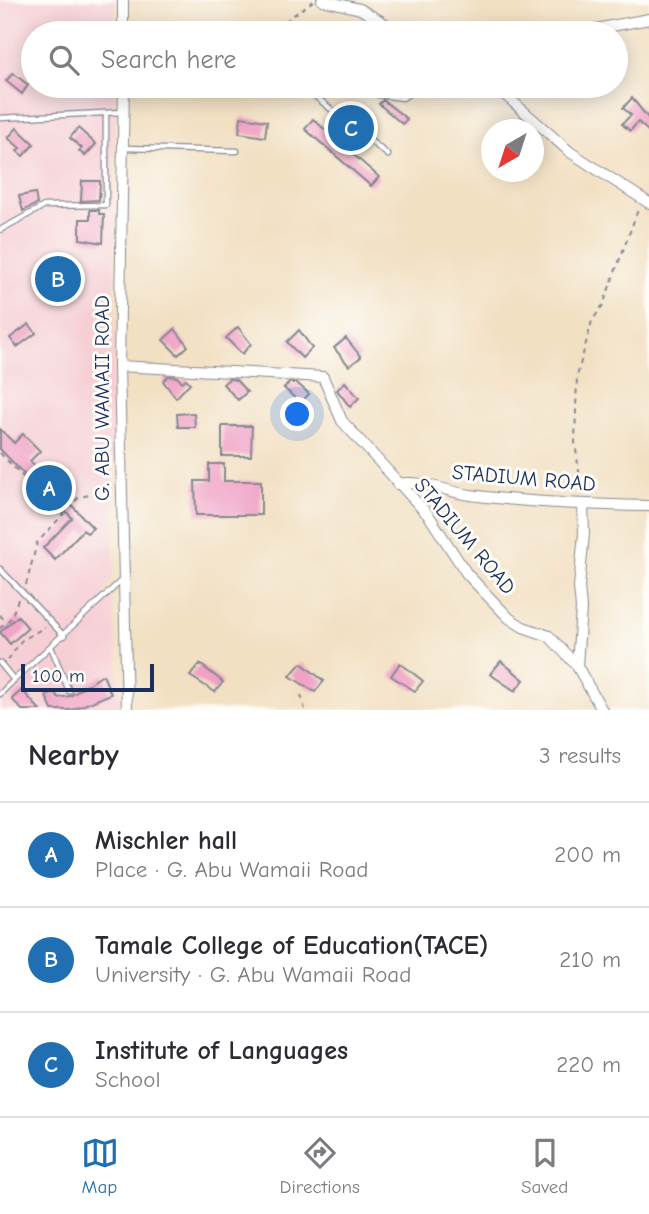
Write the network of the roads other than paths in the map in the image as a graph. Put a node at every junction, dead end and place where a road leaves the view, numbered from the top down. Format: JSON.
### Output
{"nodes":[{"id":1,"x":123,"y":0,"type":"edge"},
{"id":2,"x":323,"y":0,"type":"edge"},
{"id":3,"x":649,"y":19,"type":"edge"},
{"id":4,"x":124,"y":21,"type":"edge"},
{"id":5,"x":380,"y":21,"type":"edge"},
{"id":6,"x":628,"y":23,"type":"edge"},
{"id":7,"x":124,"y":98,"type":"edge"},
{"id":8,"x":317,"y":98,"type":"edge"},
{"id":9,"x":509,"y":98,"type":"edge"},
{"id":10,"x":125,"y":112,"type":"junction"},
{"id":11,"x":106,"y":113,"type":"junction"},
{"id":12,"x":0,"y":118,"type":"edge"},
{"id":13,"x":125,"y":148,"type":"junction"},
{"id":14,"x":237,"y":151,"type":"dead end"},
{"id":15,"x":388,"y":155,"type":"dead end"},
{"id":16,"x":646,"y":201,"type":"edge"},
{"id":17,"x":0,"y":230,"type":"edge"},
{"id":18,"x":119,"y":366,"type":"junction"},
{"id":19,"x":397,"y":484,"type":"junction"},
{"id":20,"x":583,"y":505,"type":"junction"},
{"id":21,"x":649,"y":506,"type":"edge"},
{"id":22,"x":0,"y":569,"type":"edge"},
{"id":23,"x":123,"y":579,"type":"junction"},
{"id":24,"x":64,"y":636,"type":"junction"},
{"id":25,"x":51,"y":648,"type":"junction"},
{"id":26,"x":1,"y":664,"type":"edge"},
{"id":27,"x":577,"y":666,"type":"junction"},
{"id":28,"x":14,"y":680,"type":"junction"},
{"id":29,"x":69,"y":691,"type":"dead end"},
{"id":30,"x":0,"y":694,"type":"edge"},
{"id":31,"x":127,"y":710,"type":"edge"},
{"id":32,"x":602,"y":710,"type":"edge"}],
"edges":[{"from":1,"to":4,"type":"street"},
{"from":2,"to":5,"type":"street"},
{"from":3,"to":6,"type":"street"},
{"from":7,"to":10,"type":"street","name":"G. ABU WAMAII ROAD"},
{"from":8,"to":15,"type":"lane"},
{"from":9,"to":16,"type":"street"},
{"from":10,"to":11,"type":"lane"},
{"from":10,"to":13,"type":"street","name":"G. ABU WAMAII ROAD"},
{"from":11,"to":12,"type":"lane"},
{"from":11,"to":17,"type":"lane"},
{"from":13,"to":14,"type":"lane"},
{"from":13,"to":18,"type":"street","name":"G. ABU WAMAII ROAD"},
{"from":18,"to":19,"type":"street","name":"STADIUM ROAD"},
{"from":18,"to":23,"type":"street","name":"G. ABU WAMAII ROAD"},
{"from":19,"to":20,"type":"street","name":"STADIUM ROAD"},
{"from":19,"to":27,"type":"street","name":"STADIUM ROAD"},
{"from":20,"to":21,"type":"street","name":"STADIUM ROAD"},
{"from":20,"to":27,"type":"street"},
{"from":22,"to":24,"type":"lane"},
{"from":23,"to":24,"type":"lane"},
{"from":23,"to":31,"type":"street","name":"G. ABU WAMAII ROAD"},
{"from":24,"to":25,"type":"lane"},
{"from":25,"to":28,"type":"lane"},
{"from":25,"to":29,"type":"lane"},
{"from":26,"to":28,"type":"lane"},
{"from":27,"to":32,"type":"street","name":"STADIUM ROAD"},
{"from":28,"to":30,"type":"lane"}]}
